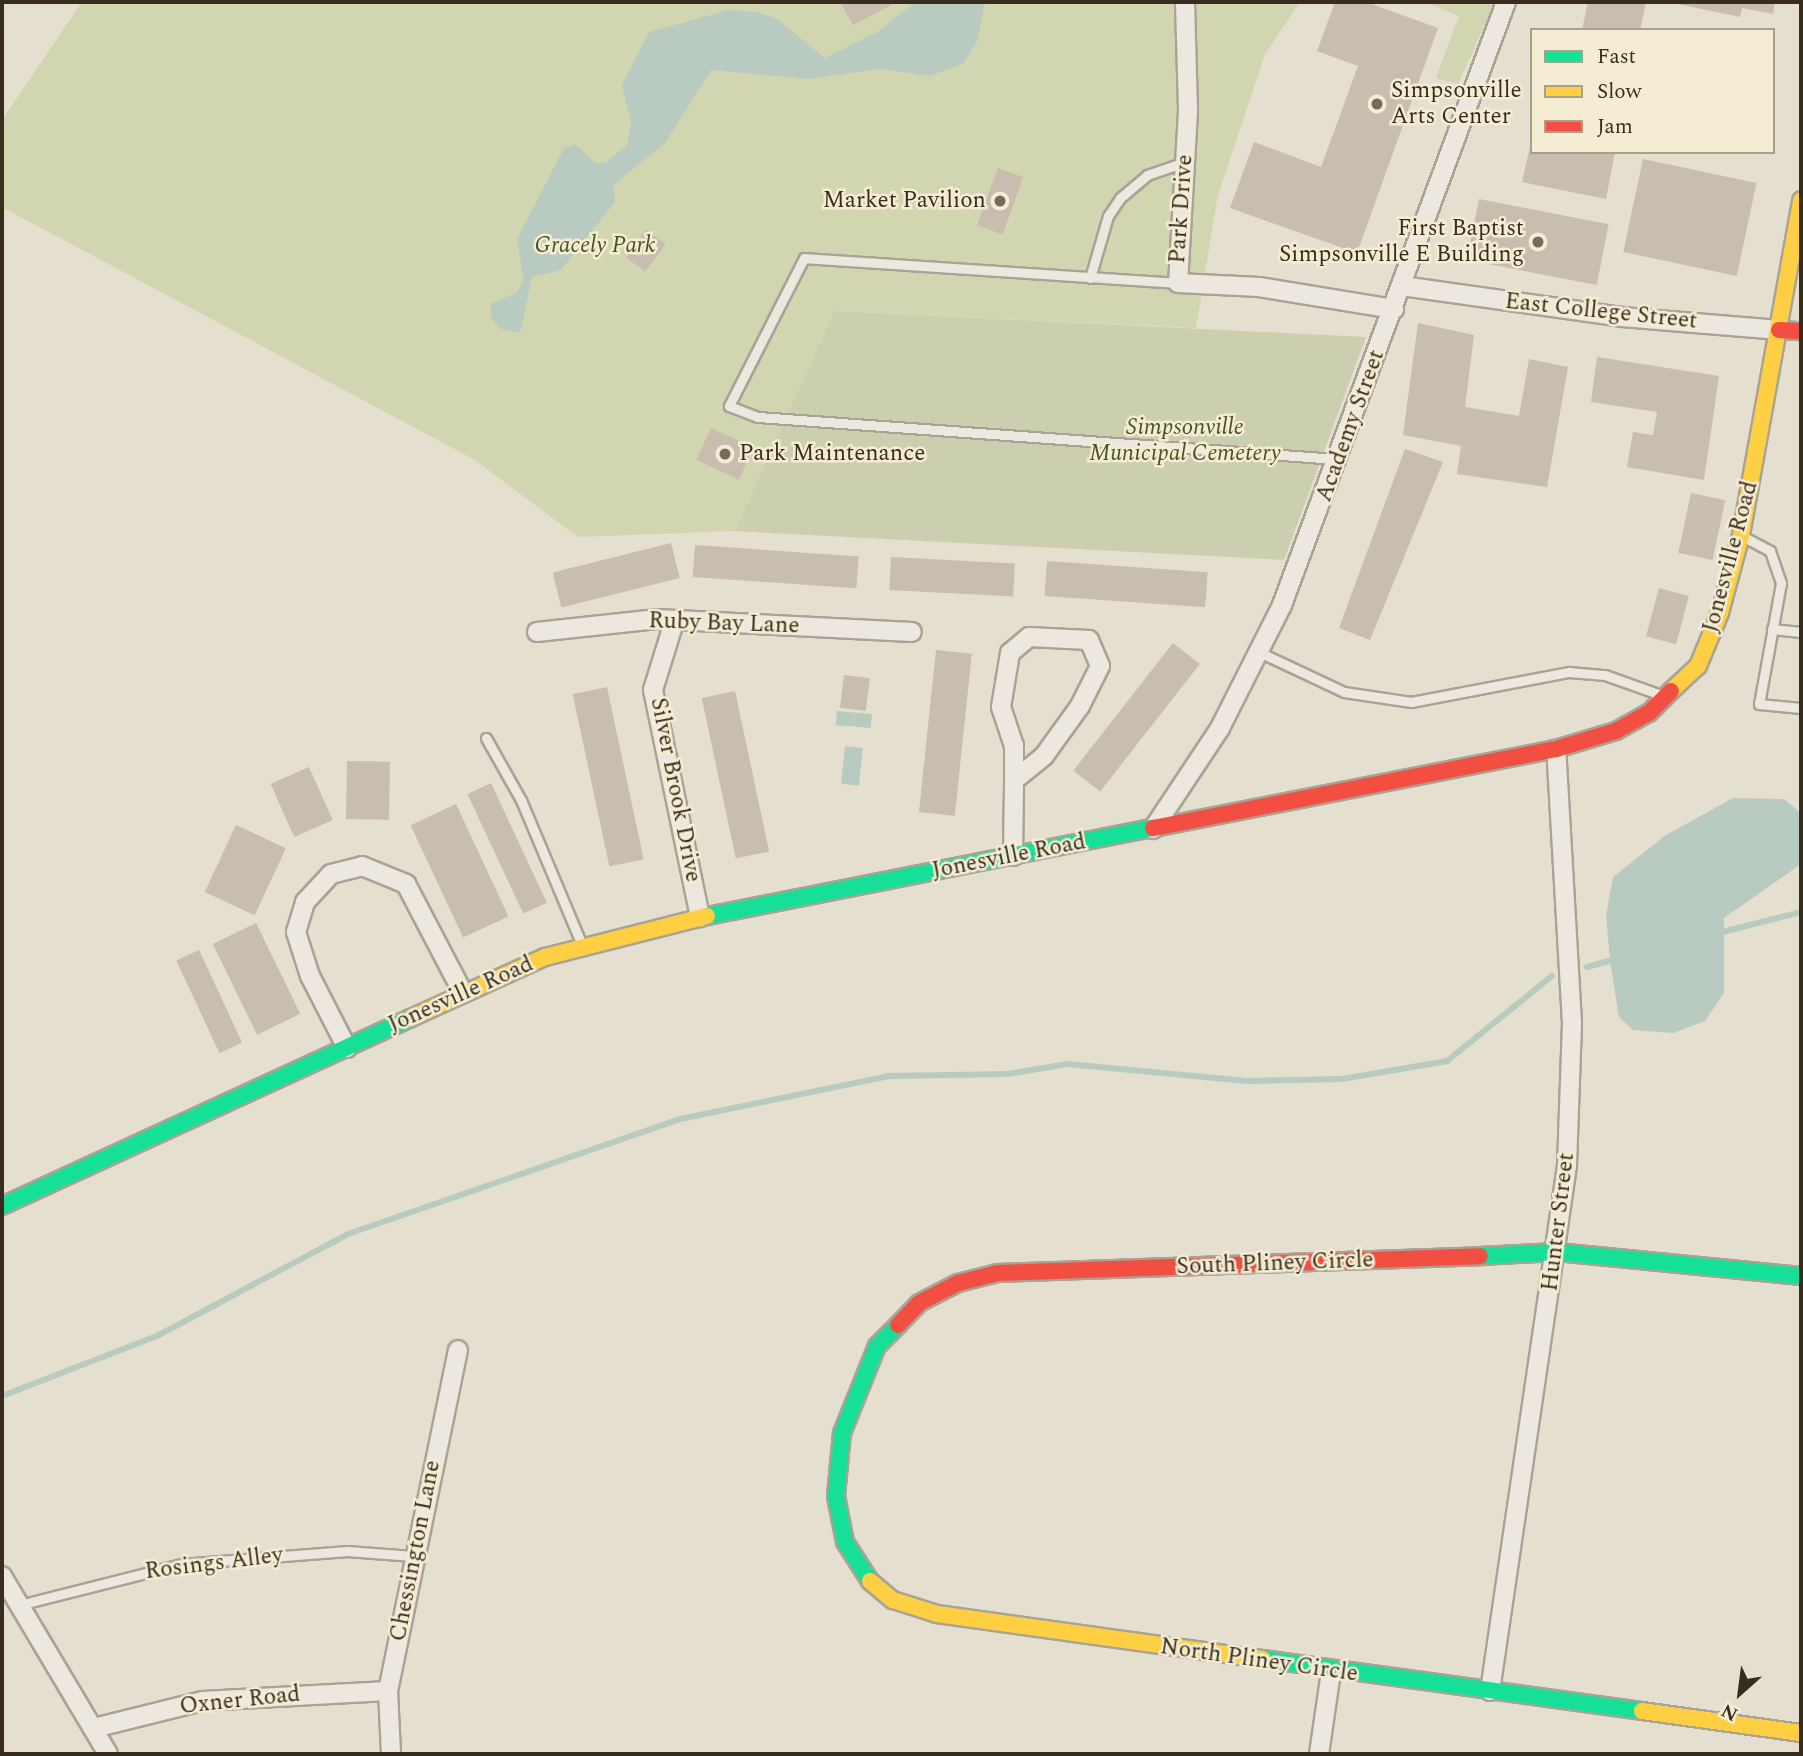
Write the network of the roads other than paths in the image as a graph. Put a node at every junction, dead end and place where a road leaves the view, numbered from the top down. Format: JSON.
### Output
{"nodes":[{"id":1,"x":1185,"y":2,"type":"edge"},
{"id":2,"x":1506,"y":2,"type":"edge"},
{"id":3,"x":1185,"y":162,"type":"junction"},
{"id":4,"x":1801,"y":200,"type":"edge"},
{"id":5,"x":1090,"y":278,"type":"junction"},
{"id":6,"x":1178,"y":283,"type":"junction"},
{"id":7,"x":1402,"y":286,"type":"junction"},
{"id":8,"x":1394,"y":309,"type":"junction"},
{"id":9,"x":1779,"y":330,"type":"junction"},
{"id":10,"x":1801,"y":331,"type":"edge"},
{"id":11,"x":1339,"y":460,"type":"junction"},
{"id":12,"x":1741,"y":535,"type":"junction"},
{"id":13,"x":674,"y":622,"type":"junction"},
{"id":14,"x":1772,"y":628,"type":"junction"},
{"id":15,"x":537,"y":632,"type":"dead end"},
{"id":16,"x":912,"y":632,"type":"dead end"},
{"id":17,"x":1801,"y":632,"type":"edge"},
{"id":18,"x":1259,"y":652,"type":"junction"},
{"id":19,"x":1669,"y":697,"type":"junction"},
{"id":20,"x":1801,"y":708,"type":"edge"},
{"id":21,"x":486,"y":738,"type":"dead end"},
{"id":22,"x":1556,"y":749,"type":"junction"},
{"id":23,"x":1014,"y":780,"type":"junction"},
{"id":24,"x":1153,"y":829,"type":"junction"},
{"id":25,"x":1013,"y":856,"type":"junction"},
{"id":26,"x":701,"y":917,"type":"junction"},
{"id":27,"x":582,"y":947,"type":"junction"},
{"id":28,"x":463,"y":993,"type":"junction"},
{"id":29,"x":347,"y":1048,"type":"junction"},
{"id":30,"x":2,"y":1206,"type":"edge"},
{"id":31,"x":1558,"y":1252,"type":"junction"},
{"id":32,"x":1801,"y":1276,"type":"edge"},
{"id":33,"x":458,"y":1350,"type":"dead end"},
{"id":34,"x":840,"y":1444,"type":"joint"},
{"id":35,"x":413,"y":1556,"type":"junction"},
{"id":36,"x":2,"y":1576,"type":"edge"},
{"id":37,"x":19,"y":1605,"type":"junction"},
{"id":38,"x":1331,"y":1672,"type":"junction"},
{"id":39,"x":1490,"y":1691,"type":"junction"},
{"id":40,"x":388,"y":1692,"type":"junction"},
{"id":41,"x":93,"y":1728,"type":"junction"},
{"id":42,"x":1801,"y":1733,"type":"edge"},
{"id":43,"x":108,"y":1754,"type":"edge"},
{"id":44,"x":391,"y":1754,"type":"edge"},
{"id":45,"x":1319,"y":1754,"type":"edge"}],
"edges":[{"from":1,"to":3,"type":"street","name":"Park Drive"},
{"from":2,"to":7,"type":"street","name":"Academy Street"},
{"from":3,"to":5,"type":"lane"},
{"from":3,"to":6,"type":"street","name":"Park Drive"},
{"from":4,"to":9,"type":"street","name":"Jonesville Road"},
{"from":5,"to":6,"type":"lane"},
{"from":5,"to":11,"type":"lane"},
{"from":6,"to":8,"type":"street","name":"Park Drive"},
{"from":7,"to":8,"type":"street","name":"Academy Street"},
{"from":7,"to":9,"type":"street","name":"East College Street"},
{"from":8,"to":11,"type":"street","name":"Academy Street"},
{"from":9,"to":10,"type":"street","name":"East College Street"},
{"from":9,"to":12,"type":"street","name":"Jonesville Road"},
{"from":11,"to":18,"type":"street","name":"Academy Street"},
{"from":12,"to":14,"type":"lane"},
{"from":12,"to":19,"type":"street","name":"Jonesville Road"},
{"from":13,"to":15,"type":"street","name":"Ruby Bay Lane"},
{"from":13,"to":16,"type":"street","name":"Ruby Bay Lane"},
{"from":13,"to":26,"type":"street","name":"Silver Brook Drive"},
{"from":14,"to":17,"type":"lane"},
{"from":14,"to":20,"type":"lane"},
{"from":18,"to":19,"type":"lane"},
{"from":18,"to":24,"type":"street","name":"Academy Street"},
{"from":19,"to":22,"type":"street","name":"Jonesville Road"},
{"from":21,"to":27,"type":"lane"},
{"from":22,"to":24,"type":"street","name":"Jonesville Road"},
{"from":22,"to":31,"type":"street","name":"Hunter Street"},
{"from":23,"to":23,"type":"street"},
{"from":23,"to":25,"type":"street"},
{"from":24,"to":25,"type":"street","name":"Jonesville Road"},
{"from":25,"to":26,"type":"street","name":"Jonesville Road"},
{"from":26,"to":27,"type":"street","name":"Jonesville Road"},
{"from":27,"to":28,"type":"street","name":"Jonesville Road"},
{"from":28,"to":29,"type":"street","name":"Jonesville Road"},
{"from":28,"to":29,"type":"street"},
{"from":29,"to":30,"type":"street","name":"Jonesville Road"},
{"from":31,"to":32,"type":"street","name":"South Pliney Circle"},
{"from":31,"to":34,"type":"street","name":"South Pliney Circle"},
{"from":31,"to":39,"type":"street","name":"Hunter Street"},
{"from":33,"to":35,"type":"street","name":"Chessington Lane"},
{"from":34,"to":38,"type":"street","name":"North Pliney Circle"},
{"from":35,"to":37,"type":"lane","name":"Rosings Alley"},
{"from":35,"to":40,"type":"street","name":"Chessington Lane"},
{"from":36,"to":37,"type":"street"},
{"from":37,"to":41,"type":"street"},
{"from":38,"to":39,"type":"street","name":"North Pliney Circle"},
{"from":38,"to":45,"type":"street"},
{"from":39,"to":42,"type":"street","name":"North Pliney Circle"},
{"from":40,"to":41,"type":"street","name":"Oxner Road"},
{"from":40,"to":44,"type":"street","name":"Chessington Lane"},
{"from":41,"to":43,"type":"street"}]}
